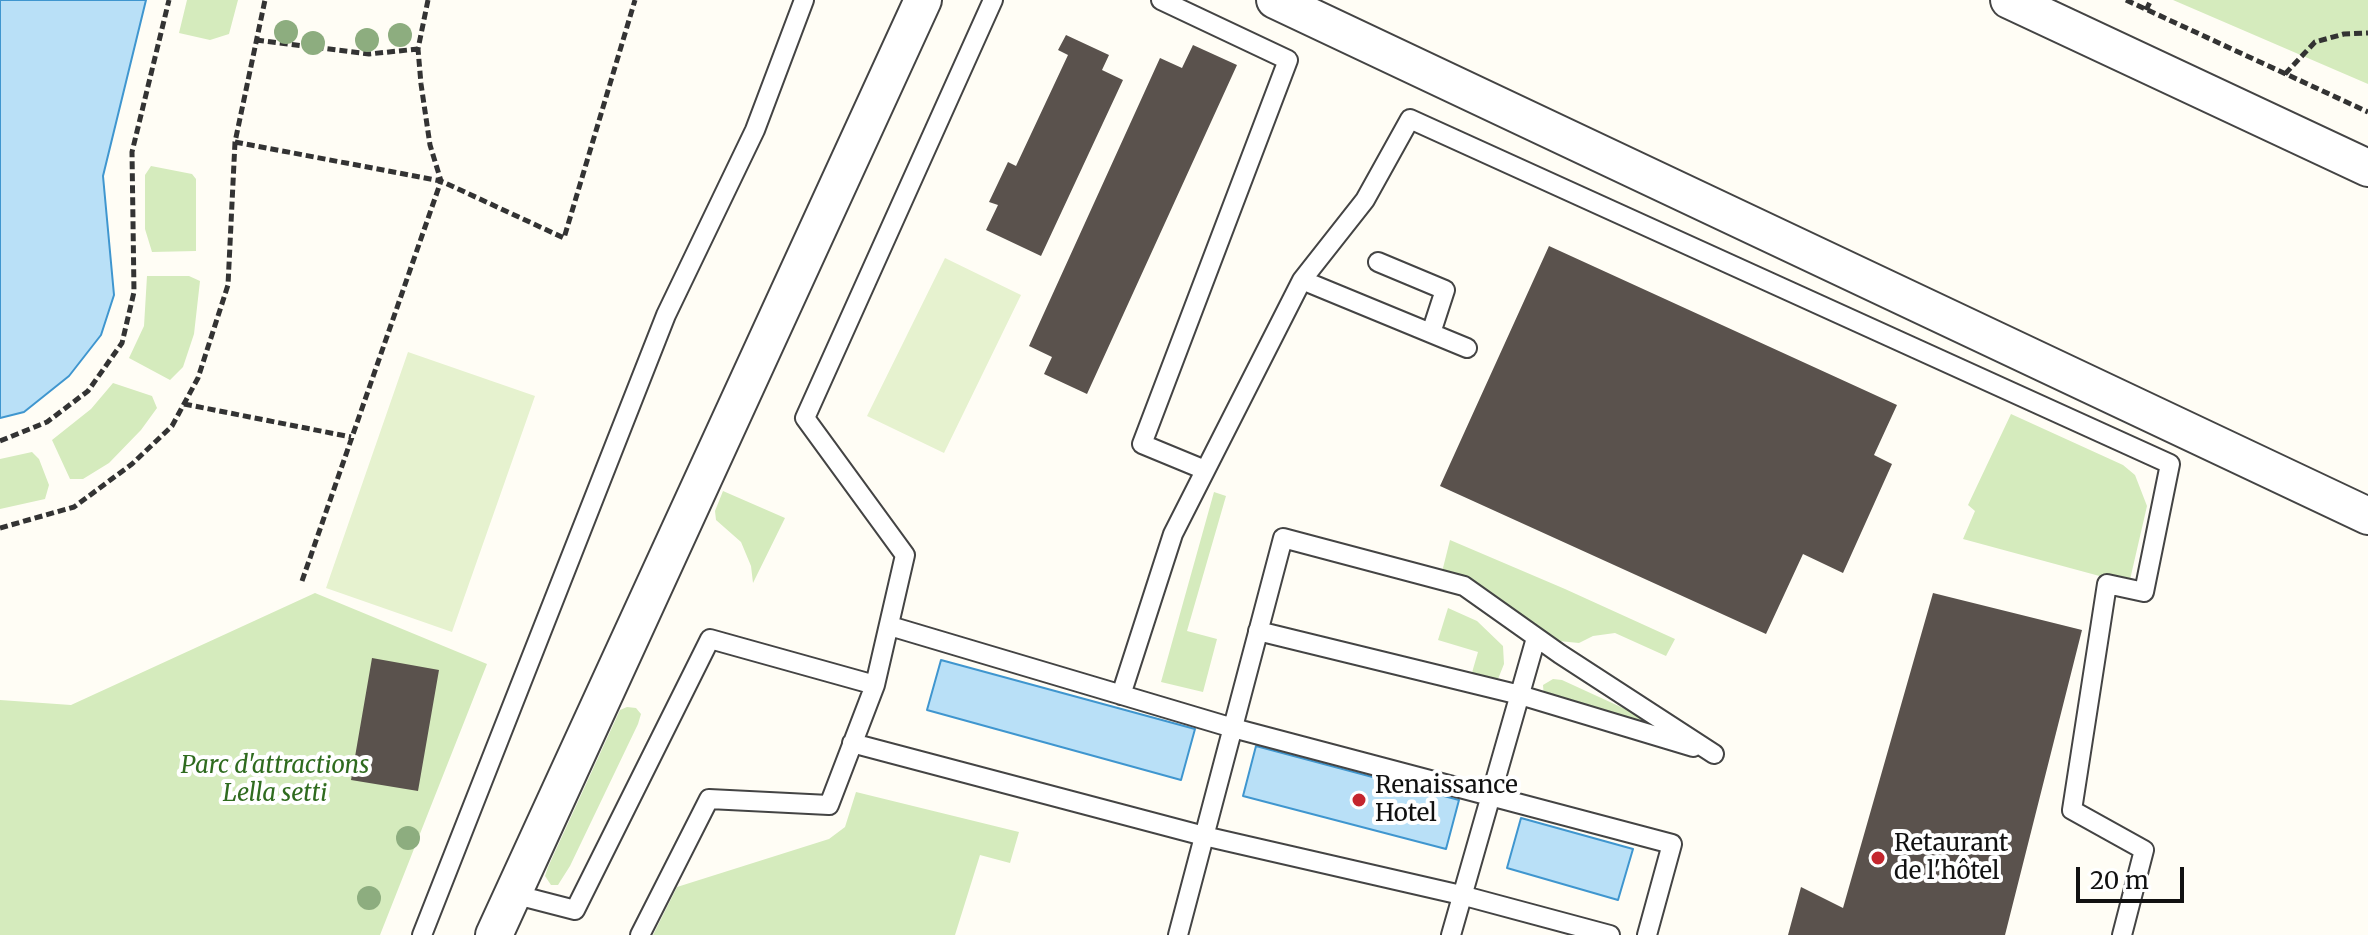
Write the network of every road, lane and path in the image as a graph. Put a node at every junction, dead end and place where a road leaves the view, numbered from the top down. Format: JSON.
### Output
{"nodes":[{"id":1,"x":169,"y":0,"type":"edge"},
{"id":2,"x":265,"y":0,"type":"edge"},
{"id":3,"x":428,"y":0,"type":"edge"},
{"id":4,"x":635,"y":0,"type":"edge"},
{"id":5,"x":804,"y":0,"type":"edge"},
{"id":6,"x":923,"y":0,"type":"edge"},
{"id":7,"x":993,"y":0,"type":"edge"},
{"id":8,"x":1161,"y":0,"type":"edge"},
{"id":9,"x":1275,"y":0,"type":"edge"},
{"id":10,"x":2009,"y":0,"type":"edge"},
{"id":11,"x":2126,"y":0,"type":"edge"},
{"id":12,"x":2151,"y":0,"type":"edge"},
{"id":13,"x":2146,"y":10,"type":"junction"},
{"id":14,"x":2368,"y":33,"type":"edge"},
{"id":15,"x":256,"y":40,"type":"junction"},
{"id":16,"x":418,"y":49,"type":"junction"},
{"id":17,"x":2285,"y":74,"type":"junction"},
{"id":18,"x":2368,"y":112,"type":"edge"},
{"id":19,"x":235,"y":142,"type":"junction"},
{"id":20,"x":2368,"y":168,"type":"edge"},
{"id":21,"x":441,"y":181,"type":"junction"},
{"id":22,"x":1378,"y":262,"type":"dead end"},
{"id":23,"x":1302,"y":280,"type":"junction"},
{"id":24,"x":1431,"y":333,"type":"junction"},
{"id":25,"x":1467,"y":348,"type":"dead end"},
{"id":26,"x":184,"y":404,"type":"junction"},
{"id":27,"x":351,"y":437,"type":"junction"},
{"id":28,"x":0,"y":441,"type":"edge"},
{"id":29,"x":1205,"y":470,"type":"junction"},
{"id":30,"x":2368,"y":516,"type":"edge"},
{"id":31,"x":0,"y":528,"type":"edge"},
{"id":32,"x":302,"y":581,"type":"dead end"},
{"id":33,"x":890,"y":626,"type":"junction"},
{"id":34,"x":1258,"y":631,"type":"junction"},
{"id":35,"x":1536,"y":638,"type":"junction"},
{"id":36,"x":875,"y":685,"type":"junction"},
{"id":37,"x":1121,"y":695,"type":"junction"},
{"id":38,"x":1520,"y":695,"type":"junction"},
{"id":39,"x":1233,"y":728,"type":"junction"},
{"id":40,"x":852,"y":743,"type":"junction"},
{"id":41,"x":1493,"y":797,"type":"junction"},
{"id":42,"x":1204,"y":836,"type":"junction"},
{"id":43,"x":513,"y":894,"type":"junction"},
{"id":44,"x":1461,"y":895,"type":"junction"},
{"id":45,"x":422,"y":935,"type":"edge"},
{"id":46,"x":494,"y":935,"type":"edge"},
{"id":47,"x":640,"y":935,"type":"edge"},
{"id":48,"x":1178,"y":935,"type":"edge"},
{"id":49,"x":1451,"y":935,"type":"edge"},
{"id":50,"x":1610,"y":935,"type":"edge"},
{"id":51,"x":1647,"y":935,"type":"edge"},
{"id":52,"x":2122,"y":935,"type":"edge"}],
"edges":[{"from":1,"to":28,"type":"path"},
{"from":2,"to":15,"type":"path"},
{"from":3,"to":16,"type":"path"},
{"from":4,"to":21,"type":"path"},
{"from":5,"to":45,"type":"lane"},
{"from":6,"to":43,"type":"street"},
{"from":7,"to":33,"type":"lane"},
{"from":8,"to":29,"type":"lane"},
{"from":9,"to":30,"type":"street"},
{"from":10,"to":20,"type":"street"},
{"from":11,"to":13,"type":"path"},
{"from":12,"to":13,"type":"path"},
{"from":13,"to":17,"type":"path"},
{"from":14,"to":17,"type":"path"},
{"from":15,"to":16,"type":"path"},
{"from":15,"to":19,"type":"path"},
{"from":16,"to":21,"type":"path"},
{"from":17,"to":18,"type":"path"},
{"from":19,"to":21,"type":"path"},
{"from":19,"to":26,"type":"path"},
{"from":21,"to":27,"type":"path"},
{"from":22,"to":24,"type":"lane"},
{"from":23,"to":24,"type":"lane"},
{"from":23,"to":29,"type":"lane"},
{"from":23,"to":52,"type":"lane"},
{"from":24,"to":25,"type":"lane"},
{"from":26,"to":27,"type":"path"},
{"from":26,"to":31,"type":"path"},
{"from":27,"to":32,"type":"path"},
{"from":29,"to":37,"type":"lane"},
{"from":33,"to":36,"type":"lane"},
{"from":33,"to":37,"type":"lane"},
{"from":34,"to":35,"type":"lane"},
{"from":34,"to":38,"type":"lane"},
{"from":34,"to":39,"type":"lane"},
{"from":35,"to":38,"type":"lane"},
{"from":35,"to":38,"type":"lane"},
{"from":36,"to":40,"type":"lane"},
{"from":36,"to":43,"type":"lane"},
{"from":37,"to":39,"type":"lane"},
{"from":38,"to":41,"type":"lane"},
{"from":39,"to":41,"type":"lane"},
{"from":39,"to":42,"type":"lane"},
{"from":40,"to":42,"type":"lane"},
{"from":40,"to":47,"type":"lane"},
{"from":41,"to":44,"type":"lane"},
{"from":41,"to":51,"type":"lane"},
{"from":42,"to":44,"type":"lane"},
{"from":42,"to":48,"type":"lane"},
{"from":43,"to":46,"type":"street"},
{"from":44,"to":49,"type":"lane"},
{"from":44,"to":50,"type":"lane"}]}
